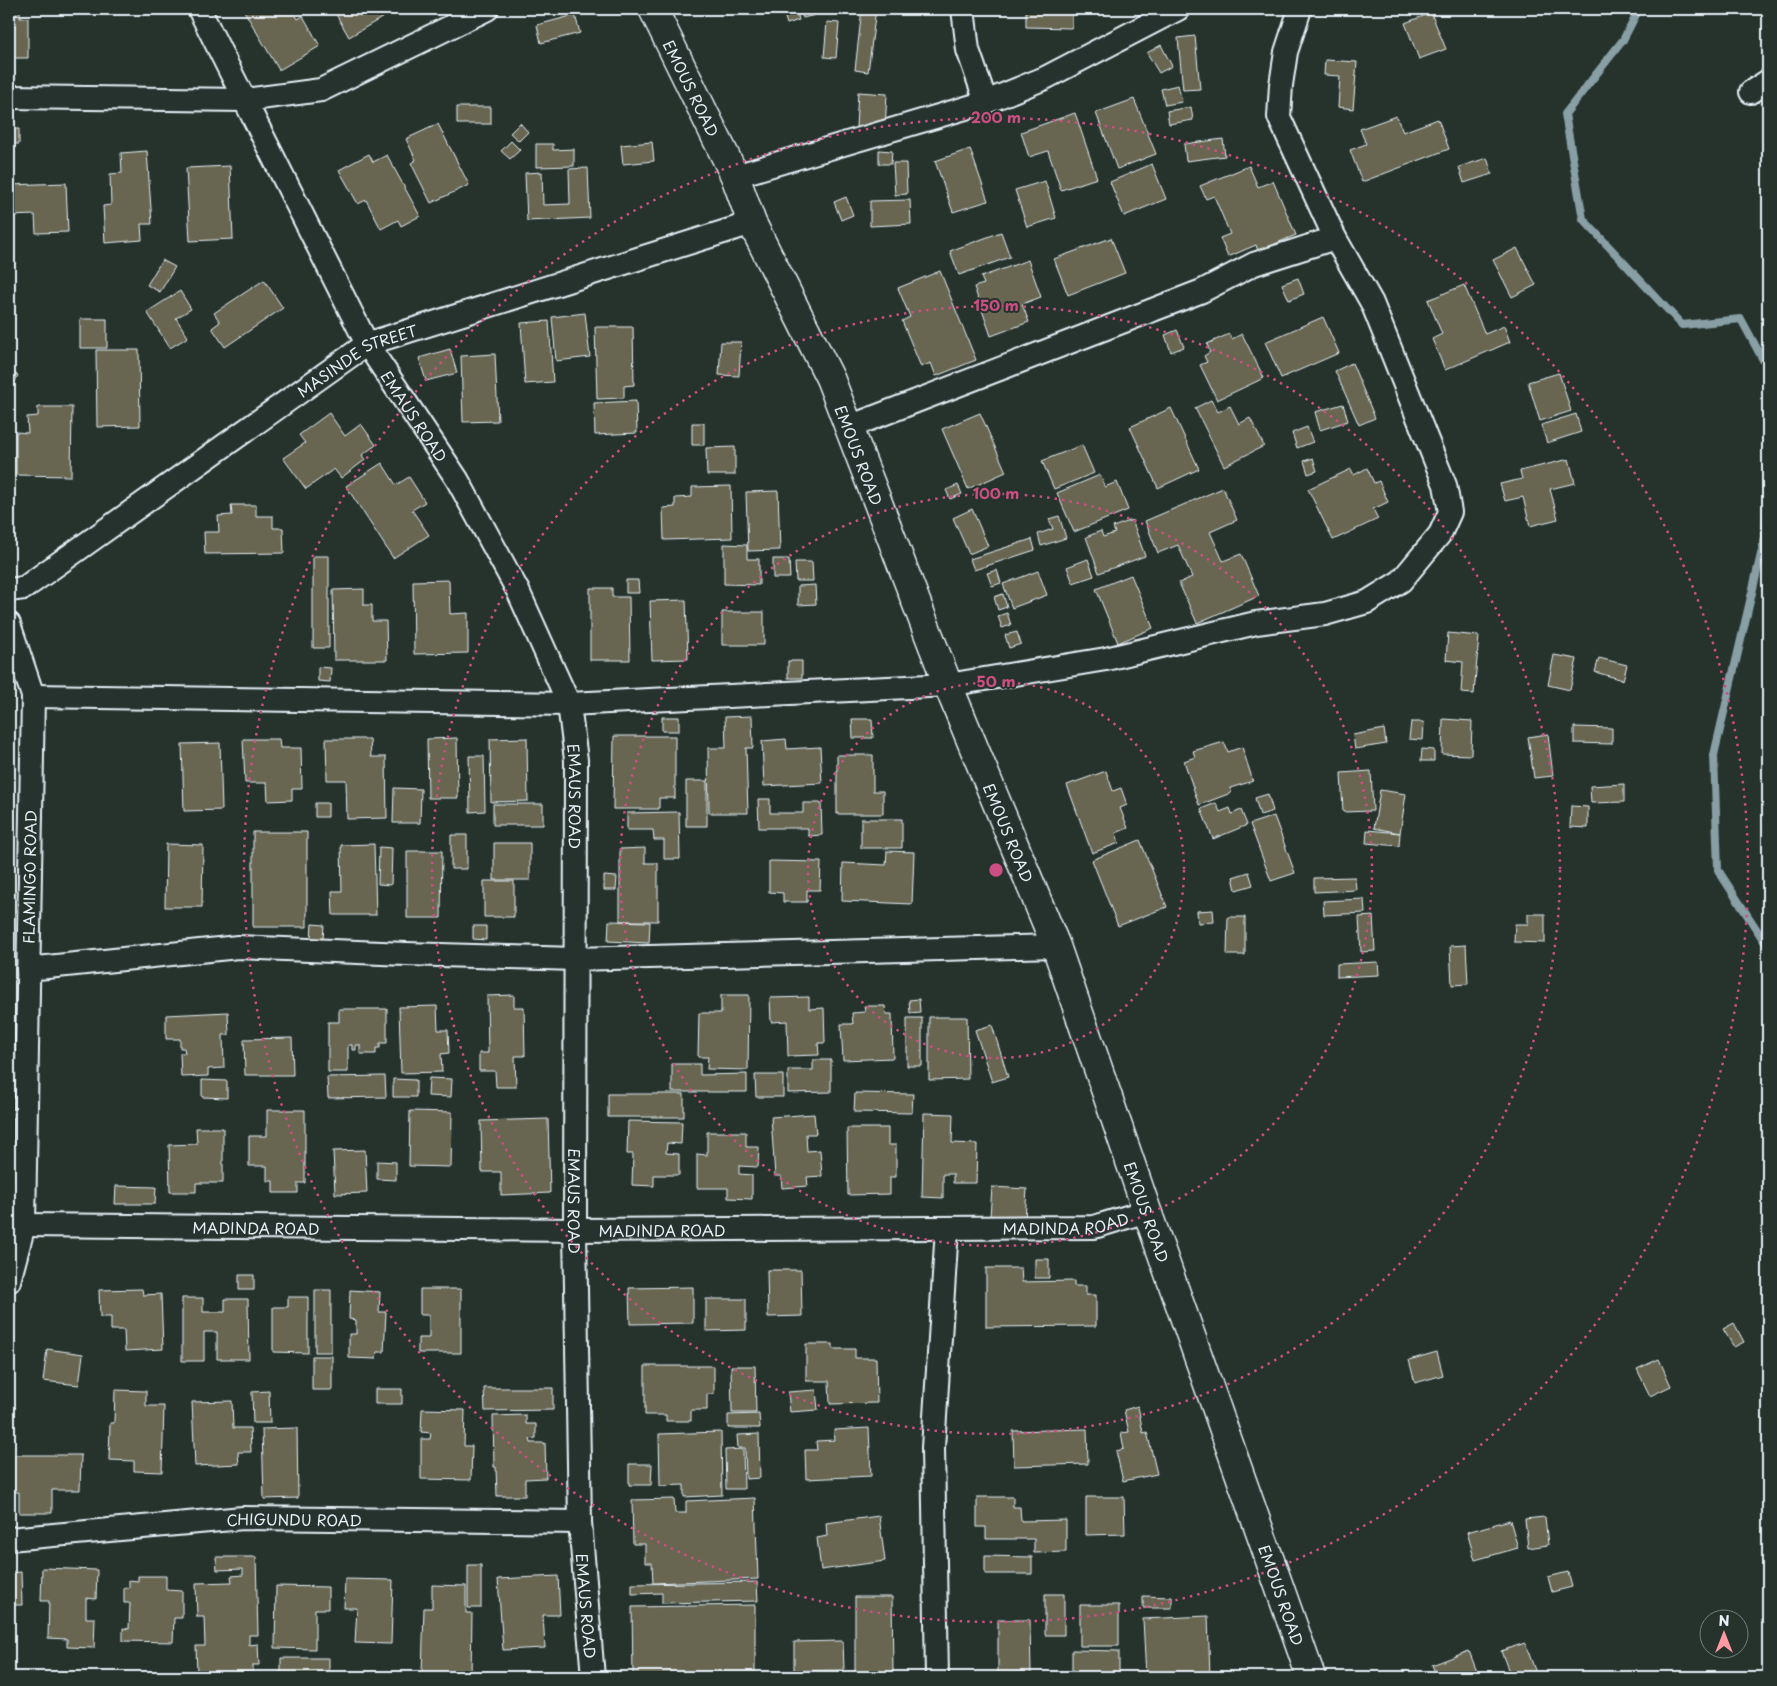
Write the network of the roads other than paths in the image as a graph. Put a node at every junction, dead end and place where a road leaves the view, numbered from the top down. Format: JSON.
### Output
{"nodes":[{"id":1,"x":199,"y":9,"type":"edge"},
{"id":2,"x":487,"y":9,"type":"edge"},
{"id":3,"x":653,"y":9,"type":"edge"},
{"id":4,"x":963,"y":9,"type":"edge"},
{"id":5,"x":1178,"y":9,"type":"edge"},
{"id":6,"x":1300,"y":9,"type":"edge"},
{"id":7,"x":9,"y":97,"type":"edge"},
{"id":8,"x":245,"y":100,"type":"junction"},
{"id":9,"x":986,"y":102,"type":"junction"},
{"id":10,"x":735,"y":176,"type":"junction"},
{"id":11,"x":752,"y":223,"type":"junction"},
{"id":12,"x":1335,"y":238,"type":"junction"},
{"id":13,"x":366,"y":344,"type":"junction"},
{"id":14,"x":849,"y":427,"type":"junction"},
{"id":15,"x":9,"y":590,"type":"edge"},
{"id":16,"x":9,"y":624,"type":"edge"},
{"id":17,"x":948,"y":684,"type":"junction"},
{"id":18,"x":33,"y":696,"type":"junction"},
{"id":19,"x":569,"y":704,"type":"junction"},
{"id":20,"x":1056,"y":946,"type":"junction"},
{"id":21,"x":575,"y":958,"type":"junction"},
{"id":22,"x":28,"y":969,"type":"junction"},
{"id":23,"x":1147,"y":1211,"type":"junction"},
{"id":24,"x":24,"y":1226,"type":"junction"},
{"id":25,"x":948,"y":1228,"type":"junction"},
{"id":26,"x":575,"y":1230,"type":"junction"},
{"id":27,"x":9,"y":1282,"type":"edge"},
{"id":28,"x":580,"y":1522,"type":"junction"},
{"id":29,"x":9,"y":1539,"type":"edge"},
{"id":30,"x":593,"y":1677,"type":"edge"},
{"id":31,"x":937,"y":1677,"type":"edge"},
{"id":32,"x":1312,"y":1677,"type":"edge"}],
"edges":[{"from":1,"to":8,"type":"street","name":"EMAUS ROAD"},
{"from":2,"to":8,"type":"street"},
{"from":3,"to":10,"type":"street","name":"EMOUS ROAD"},
{"from":4,"to":9,"type":"street"},
{"from":5,"to":9,"type":"street"},
{"from":6,"to":12,"type":"street"},
{"from":7,"to":8,"type":"street"},
{"from":8,"to":13,"type":"street","name":"EMAUS ROAD"},
{"from":9,"to":10,"type":"street"},
{"from":10,"to":11,"type":"street","name":"EMOUS ROAD"},
{"from":11,"to":13,"type":"street","name":"MASINDE STREET"},
{"from":11,"to":14,"type":"street","name":"EMOUS ROAD"},
{"from":12,"to":14,"type":"street"},
{"from":12,"to":17,"type":"street"},
{"from":13,"to":15,"type":"street","name":"MASINDE STREET"},
{"from":13,"to":19,"type":"street","name":"EMAUS ROAD"},
{"from":14,"to":17,"type":"street","name":"EMOUS ROAD"},
{"from":16,"to":18,"type":"street","name":"FLAMINGO ROAD"},
{"from":17,"to":19,"type":"street"},
{"from":17,"to":20,"type":"street","name":"EMOUS ROAD"},
{"from":18,"to":19,"type":"street"},
{"from":18,"to":22,"type":"street","name":"FLAMINGO ROAD"},
{"from":19,"to":21,"type":"street","name":"EMAUS ROAD"},
{"from":20,"to":21,"type":"street"},
{"from":20,"to":23,"type":"street","name":"EMOUS ROAD"},
{"from":21,"to":22,"type":"street"},
{"from":21,"to":26,"type":"street","name":"EMAUS ROAD"},
{"from":22,"to":24,"type":"street","name":"FLAMINGO ROAD"},
{"from":23,"to":25,"type":"street","name":"MADINDA ROAD"},
{"from":23,"to":32,"type":"street","name":"EMOUS ROAD"},
{"from":24,"to":26,"type":"street","name":"MADINDA ROAD"},
{"from":24,"to":27,"type":"street","name":"FLAMINGO ROAD"},
{"from":25,"to":26,"type":"street","name":"MADINDA ROAD"},
{"from":25,"to":31,"type":"street"},
{"from":26,"to":28,"type":"street","name":"EMAUS ROAD"},
{"from":28,"to":29,"type":"street","name":"CHIGUNDU ROAD"},
{"from":28,"to":30,"type":"street","name":"EMAUS ROAD"}]}
